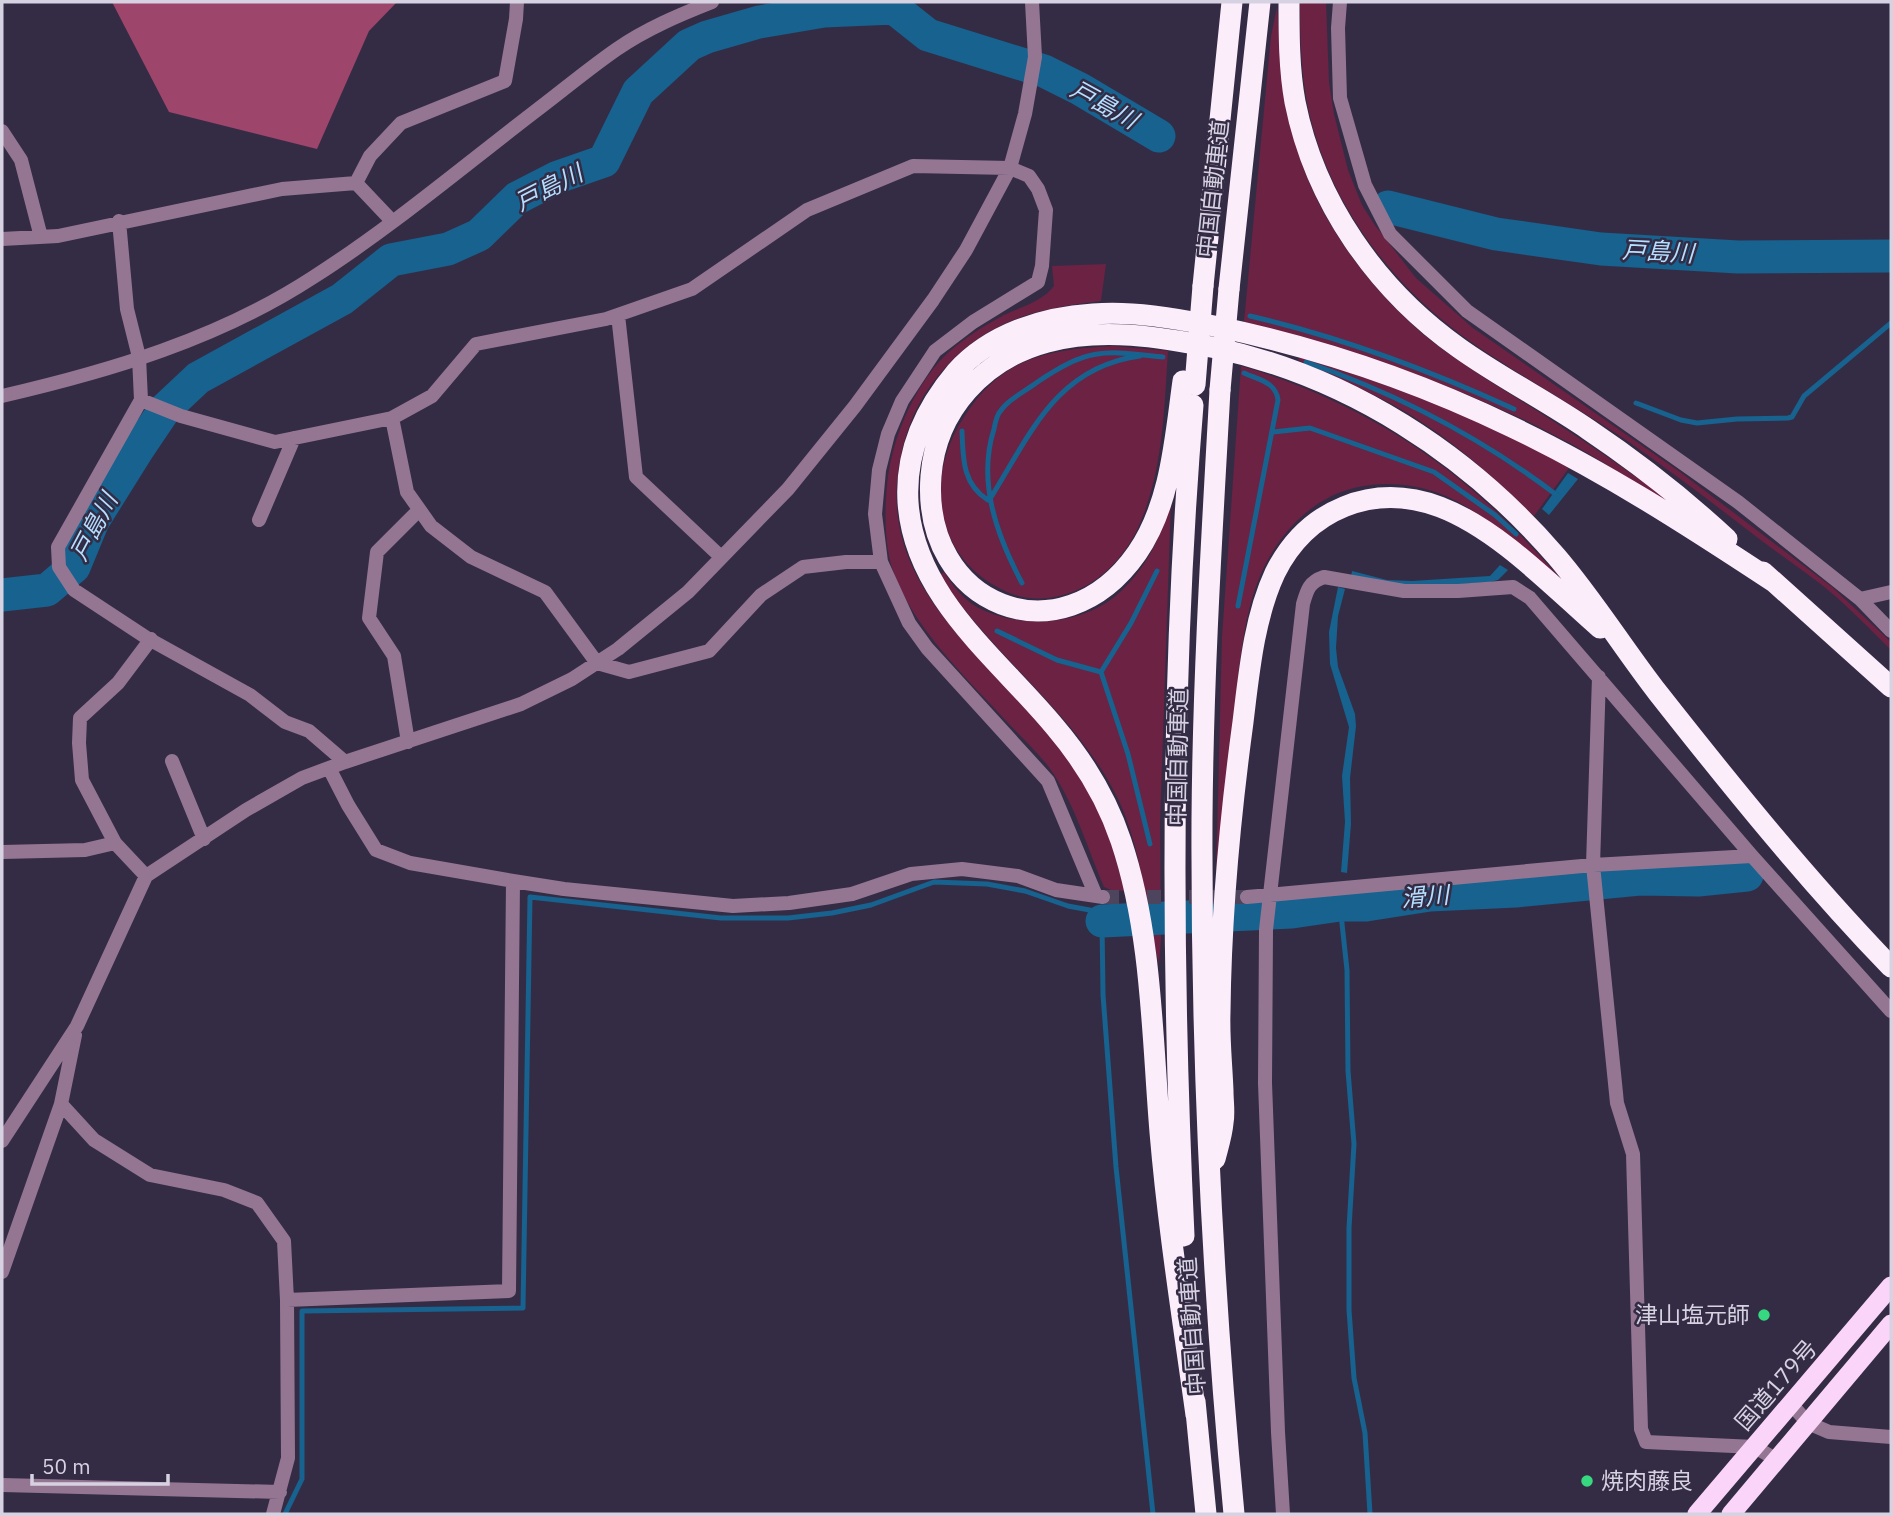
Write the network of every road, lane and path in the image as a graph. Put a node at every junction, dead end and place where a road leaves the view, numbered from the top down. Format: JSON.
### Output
{"nodes":[{"id":1,"x":517,"y":2,"type":"edge"},
{"id":2,"x":712,"y":2,"type":"edge"},
{"id":3,"x":1032,"y":2,"type":"edge"},
{"id":4,"x":1232,"y":2,"type":"edge"},
{"id":5,"x":1260,"y":2,"type":"edge"},
{"id":6,"x":1289,"y":2,"type":"edge"},
{"id":7,"x":1340,"y":2,"type":"edge"},
{"id":8,"x":2,"y":131,"type":"edge"},
{"id":9,"x":1010,"y":168,"type":"junction"},
{"id":10,"x":356,"y":183,"type":"junction"},
{"id":11,"x":119,"y":221,"type":"junction"},
{"id":12,"x":392,"y":221,"type":"junction"},
{"id":13,"x":41,"y":237,"type":"junction"},
{"id":14,"x":2,"y":239,"type":"edge"},
{"id":15,"x":618,"y":315,"type":"junction"},
{"id":16,"x":139,"y":357,"type":"junction"},
{"id":17,"x":1189,"y":383,"type":"junction"},
{"id":18,"x":2,"y":396,"type":"edge"},
{"id":19,"x":146,"y":403,"type":"junction"},
{"id":20,"x":392,"y":418,"type":"junction"},
{"id":21,"x":294,"y":438,"type":"junction"},
{"id":22,"x":419,"y":510,"type":"junction"},
{"id":23,"x":259,"y":520,"type":"dead end"},
{"id":24,"x":721,"y":557,"type":"junction"},
{"id":25,"x":881,"y":562,"type":"junction"},
{"id":26,"x":1774,"y":582,"type":"junction"},
{"id":27,"x":1891,"y":592,"type":"edge"},
{"id":28,"x":1860,"y":599,"type":"junction"},
{"id":29,"x":1891,"y":631,"type":"edge"},
{"id":30,"x":150,"y":639,"type":"junction"},
{"id":31,"x":1628,"y":652,"type":"junction"},
{"id":32,"x":597,"y":663,"type":"junction"},
{"id":33,"x":1598,"y":677,"type":"junction"},
{"id":34,"x":1891,"y":687,"type":"edge"},
{"id":35,"x":408,"y":742,"type":"junction"},
{"id":36,"x":172,"y":761,"type":"dead end"},
{"id":37,"x":345,"y":762,"type":"junction"},
{"id":38,"x":329,"y":768,"type":"junction"},
{"id":39,"x":204,"y":839,"type":"junction"},
{"id":40,"x":115,"y":843,"type":"junction"},
{"id":41,"x":2,"y":852,"type":"edge"},
{"id":42,"x":1752,"y":856,"type":"junction"},
{"id":43,"x":1593,"y":865,"type":"junction"},
{"id":44,"x":146,"y":876,"type":"junction"},
{"id":45,"x":513,"y":881,"type":"junction"},
{"id":46,"x":1270,"y":893,"type":"junction"},
{"id":47,"x":1247,"y":897,"type":"tunnel mouth"},
{"id":48,"x":1891,"y":967,"type":"edge"},
{"id":49,"x":1891,"y":1011,"type":"edge"},
{"id":50,"x":77,"y":1026,"type":"junction"},
{"id":51,"x":61,"y":1104,"type":"junction"},
{"id":52,"x":2,"y":1142,"type":"edge"},
{"id":53,"x":1209,"y":1183,"type":"junction"},
{"id":54,"x":2,"y":1272,"type":"edge"},
{"id":55,"x":1891,"y":1286,"type":"edge"},
{"id":56,"x":287,"y":1300,"type":"junction"},
{"id":57,"x":1891,"y":1324,"type":"edge"},
{"id":58,"x":1792,"y":1405,"type":"junction"},
{"id":59,"x":1196,"y":1415,"type":"junction"},
{"id":60,"x":1808,"y":1423,"type":"junction"},
{"id":61,"x":1891,"y":1437,"type":"edge"},
{"id":62,"x":1755,"y":1447,"type":"junction"},
{"id":63,"x":1777,"y":1460,"type":"junction"},
{"id":64,"x":2,"y":1485,"type":"edge"},
{"id":65,"x":280,"y":1492,"type":"junction"},
{"id":66,"x":273,"y":1514,"type":"edge"},
{"id":67,"x":1206,"y":1514,"type":"edge"},
{"id":68,"x":1234,"y":1514,"type":"edge"},
{"id":69,"x":1283,"y":1514,"type":"edge"},
{"id":70,"x":1697,"y":1514,"type":"edge"},
{"id":71,"x":1731,"y":1514,"type":"edge"}],
"edges":[{"from":1,"to":10,"type":"street"},
{"from":2,"to":12,"type":"street"},
{"from":3,"to":9,"type":"street"},
{"from":4,"to":17,"type":"highway","name":"中国自動車道","bridge":true},
{"from":5,"to":53,"type":"highway","name":"中国自動車道","bridge":true},
{"from":6,"to":26,"type":"highway"},
{"from":7,"to":28,"type":"street"},
{"from":8,"to":13,"type":"street"},
{"from":9,"to":15,"type":"street"},
{"from":9,"to":24,"type":"street"},
{"from":9,"to":25,"type":"street"},
{"from":10,"to":11,"type":"street"},
{"from":10,"to":12,"type":"street"},
{"from":11,"to":13,"type":"street"},
{"from":11,"to":16,"type":"street"},
{"from":12,"to":16,"type":"street"},
{"from":13,"to":14,"type":"street"},
{"from":15,"to":20,"type":"street"},
{"from":15,"to":24,"type":"street"},
{"from":16,"to":18,"type":"street"},
{"from":16,"to":19,"type":"street"},
{"from":17,"to":31,"type":"highway"},
{"from":17,"to":59,"type":"highway","name":"中国自動車道"},
{"from":19,"to":21,"type":"street"},
{"from":19,"to":30,"type":"street"},
{"from":20,"to":21,"type":"street"},
{"from":20,"to":22,"type":"street"},
{"from":21,"to":23,"type":"street"},
{"from":22,"to":32,"type":"street"},
{"from":22,"to":35,"type":"street"},
{"from":24,"to":32,"type":"street"},
{"from":25,"to":32,"type":"street"},
{"from":25,"to":45,"type":"street"},
{"from":26,"to":34,"type":"highway"},
{"from":26,"to":59,"type":"highway"},
{"from":27,"to":28,"type":"street"},
{"from":28,"to":29,"type":"street"},
{"from":30,"to":37,"type":"street"},
{"from":30,"to":40,"type":"street"},
{"from":31,"to":48,"type":"highway"},
{"from":31,"to":53,"type":"highway"},
{"from":32,"to":35,"type":"street"},
{"from":33,"to":42,"type":"street"},
{"from":33,"to":43,"type":"street"},
{"from":33,"to":46,"type":"street"},
{"from":35,"to":37,"type":"street"},
{"from":36,"to":39,"type":"street"},
{"from":37,"to":38,"type":"street"},
{"from":38,"to":39,"type":"street"},
{"from":38,"to":45,"type":"street"},
{"from":39,"to":44,"type":"street"},
{"from":40,"to":41,"type":"street"},
{"from":40,"to":44,"type":"street"},
{"from":42,"to":43,"type":"street"},
{"from":42,"to":49,"type":"street"},
{"from":43,"to":46,"type":"street"},
{"from":43,"to":62,"type":"street"},
{"from":44,"to":50,"type":"street"},
{"from":45,"to":56,"type":"street"},
{"from":46,"to":47,"type":"street"},
{"from":46,"to":69,"type":"street"},
{"from":50,"to":51,"type":"street"},
{"from":50,"to":52,"type":"street"},
{"from":51,"to":54,"type":"street"},
{"from":51,"to":56,"type":"street"},
{"from":53,"to":68,"type":"highway","name":"中国自動車道"},
{"from":55,"to":58,"type":"highway","name":"国道179号"},
{"from":56,"to":65,"type":"street"},
{"from":57,"to":60,"type":"highway"},
{"from":58,"to":60,"type":"street"},
{"from":58,"to":62,"type":"highway","name":"国道179号"},
{"from":59,"to":67,"type":"highway","name":"中国自動車道"},
{"from":60,"to":61,"type":"street"},
{"from":60,"to":63,"type":"highway"},
{"from":62,"to":63,"type":"street"},
{"from":62,"to":70,"type":"highway","name":"国道179号"},
{"from":63,"to":71,"type":"highway"},
{"from":64,"to":65,"type":"street"},
{"from":65,"to":66,"type":"street"}]}
